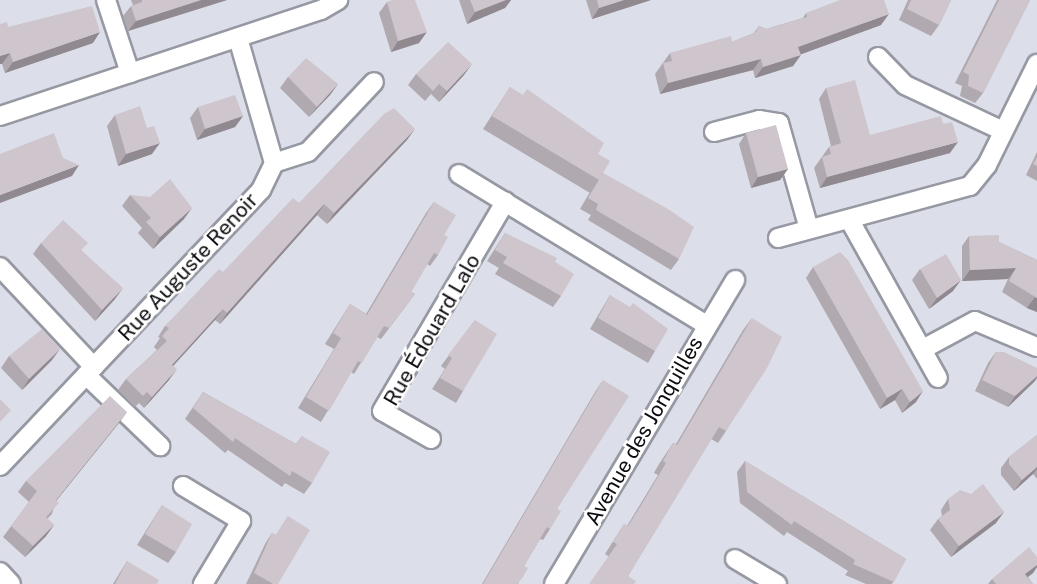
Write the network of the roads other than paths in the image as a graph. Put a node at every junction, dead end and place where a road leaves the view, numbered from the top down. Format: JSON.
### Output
{"nodes":[{"id":1,"x":106,"y":0,"type":"edge"},
{"id":2,"x":338,"y":0,"type":"edge"},
{"id":3,"x":238,"y":38,"type":"junction"},
{"id":4,"x":878,"y":57,"type":"dead end"},
{"id":5,"x":1037,"y":64,"type":"edge"},
{"id":6,"x":130,"y":73,"type":"junction"},
{"id":7,"x":374,"y":82,"type":"dead end"},
{"id":8,"x":0,"y":116,"type":"edge"},
{"id":9,"x":1003,"y":131,"type":"junction"},
{"id":10,"x":714,"y":132,"type":"dead end"},
{"id":11,"x":274,"y":163,"type":"junction"},
{"id":12,"x":459,"y":174,"type":"dead end"},
{"id":13,"x":505,"y":202,"type":"junction"},
{"id":14,"x":849,"y":219,"type":"junction"},
{"id":15,"x":809,"y":229,"type":"junction"},
{"id":16,"x":778,"y":239,"type":"dead end"},
{"id":17,"x":0,"y":267,"type":"edge"},
{"id":18,"x":735,"y":279,"type":"dead end"},
{"id":19,"x":706,"y":325,"type":"junction"},
{"id":20,"x":1037,"y":347,"type":"edge"},
{"id":21,"x":923,"y":349,"type":"junction"},
{"id":22,"x":90,"y":370,"type":"junction"},
{"id":23,"x":938,"y":378,"type":"dead end"},
{"id":24,"x":431,"y":439,"type":"dead end"},
{"id":25,"x":160,"y":446,"type":"dead end"},
{"id":26,"x":0,"y":467,"type":"edge"},
{"id":27,"x":183,"y":486,"type":"dead end"},
{"id":28,"x":735,"y":559,"type":"dead end"},
{"id":29,"x":0,"y":572,"type":"edge"},
{"id":30,"x":11,"y":584,"type":"edge"},
{"id":31,"x":203,"y":584,"type":"edge"},
{"id":32,"x":554,"y":584,"type":"edge"},
{"id":33,"x":777,"y":584,"type":"edge"}],
"edges":[{"from":1,"to":6,"type":"street"},
{"from":2,"to":3,"type":"street"},
{"from":3,"to":6,"type":"street"},
{"from":3,"to":11,"type":"street"},
{"from":4,"to":9,"type":"street"},
{"from":5,"to":9,"type":"street"},
{"from":6,"to":8,"type":"street"},
{"from":7,"to":11,"type":"street"},
{"from":9,"to":14,"type":"street"},
{"from":10,"to":15,"type":"street"},
{"from":11,"to":22,"type":"street","name":"Rue Auguste Renoir"},
{"from":12,"to":13,"type":"street"},
{"from":13,"to":19,"type":"street"},
{"from":13,"to":24,"type":"street","name":"Rue Édouard Lalo"},
{"from":14,"to":15,"type":"street"},
{"from":14,"to":21,"type":"street"},
{"from":15,"to":16,"type":"street"},
{"from":17,"to":22,"type":"street"},
{"from":18,"to":19,"type":"street","name":"Avenue des Jonquilles"},
{"from":19,"to":32,"type":"street","name":"Avenue des Jonquilles"},
{"from":20,"to":21,"type":"street"},
{"from":21,"to":23,"type":"street"},
{"from":22,"to":25,"type":"street"},
{"from":22,"to":26,"type":"street","name":"Rue Auguste Renoir"},
{"from":27,"to":31,"type":"street"},
{"from":28,"to":33,"type":"street"},
{"from":29,"to":30,"type":"street"}]}
